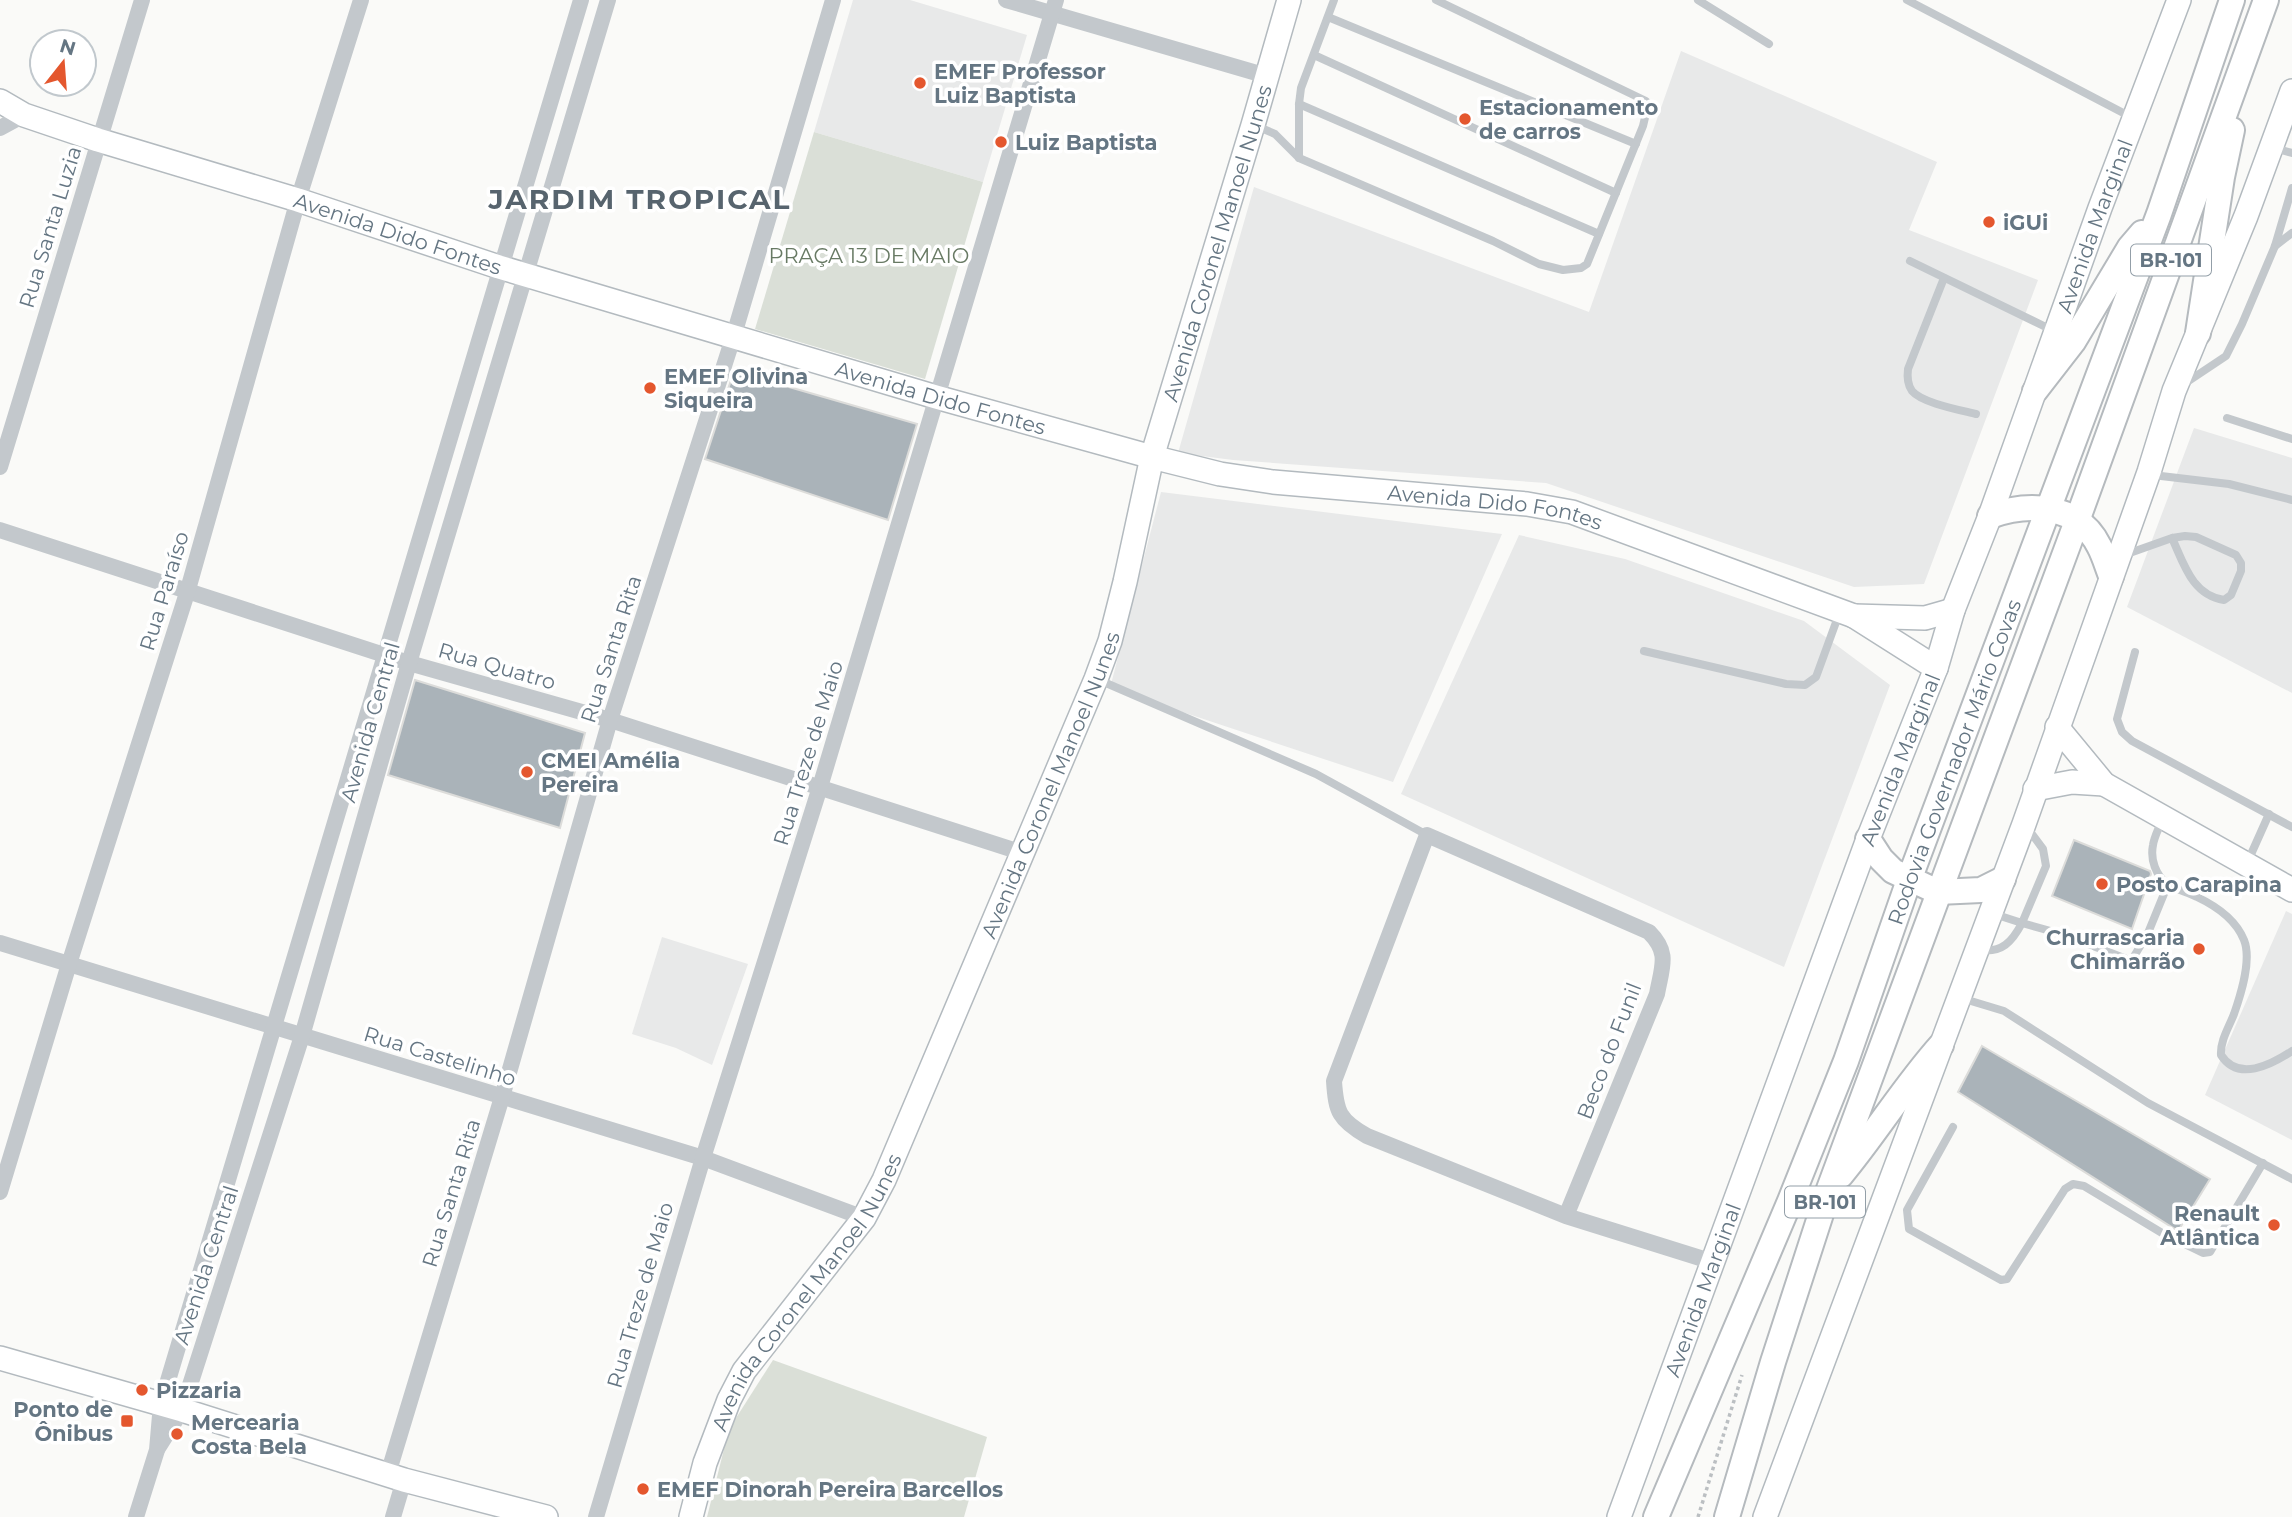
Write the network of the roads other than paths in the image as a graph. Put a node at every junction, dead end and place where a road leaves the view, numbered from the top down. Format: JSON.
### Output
{"nodes":[{"id":1,"x":142,"y":0,"type":"edge"},
{"id":2,"x":361,"y":0,"type":"edge"},
{"id":3,"x":581,"y":0,"type":"edge"},
{"id":4,"x":608,"y":0,"type":"edge"},
{"id":5,"x":833,"y":0,"type":"edge"},
{"id":6,"x":1006,"y":0,"type":"edge"},
{"id":7,"x":1289,"y":0,"type":"edge"},
{"id":8,"x":1334,"y":0,"type":"edge"},
{"id":9,"x":1436,"y":0,"type":"edge"},
{"id":10,"x":1698,"y":0,"type":"edge"},
{"id":11,"x":1907,"y":0,"type":"edge"},
{"id":12,"x":2179,"y":0,"type":"edge"},
{"id":13,"x":2232,"y":0,"type":"edge"},
{"id":14,"x":2266,"y":0,"type":"edge"},
{"id":15,"x":1054,"y":7,"type":"edge"},
{"id":16,"x":1328,"y":17,"type":"junction"},
{"id":17,"x":1769,"y":44,"type":"dead end"},
{"id":18,"x":1314,"y":55,"type":"junction"},
{"id":19,"x":2241,"y":68,"type":"junction"},
{"id":20,"x":1267,"y":76,"type":"junction"},
{"id":21,"x":2292,"y":91,"type":"edge"},
{"id":22,"x":0,"y":101,"type":"edge"},
{"id":23,"x":1299,"y":104,"type":"junction"},
{"id":24,"x":24,"y":115,"type":"junction"},
{"id":25,"x":2134,"y":118,"type":"junction"},
{"id":26,"x":1254,"y":125,"type":"junction"},
{"id":27,"x":0,"y":128,"type":"edge"},
{"id":28,"x":98,"y":140,"type":"junction"},
{"id":29,"x":1636,"y":144,"type":"junction"},
{"id":30,"x":2282,"y":150,"type":"edge"},
{"id":31,"x":1299,"y":158,"type":"junction"},
{"id":32,"x":2292,"y":188,"type":"edge"},
{"id":33,"x":1616,"y":193,"type":"junction"},
{"id":34,"x":2290,"y":199,"type":"edge"},
{"id":35,"x":298,"y":200,"type":"junction"},
{"id":36,"x":2159,"y":214,"type":"junction"},
{"id":37,"x":2292,"y":233,"type":"edge"},
{"id":38,"x":1599,"y":234,"type":"junction"},
{"id":39,"x":2275,"y":246,"type":"junction"},
{"id":40,"x":1910,"y":261,"type":"dead end"},
{"id":41,"x":499,"y":267,"type":"junction"},
{"id":42,"x":526,"y":274,"type":"junction"},
{"id":43,"x":1944,"y":278,"type":"junction"},
{"id":44,"x":2056,"y":332,"type":"junction"},
{"id":45,"x":2198,"y":333,"type":"junction"},
{"id":46,"x":733,"y":338,"type":"junction"},
{"id":47,"x":2035,"y":391,"type":"junction"},
{"id":48,"x":2174,"y":391,"type":"junction"},
{"id":49,"x":936,"y":397,"type":"junction"},
{"id":50,"x":1976,"y":414,"type":"dead end"},
{"id":51,"x":2227,"y":418,"type":"dead end"},
{"id":52,"x":2292,"y":439,"type":"edge"},
{"id":53,"x":1152,"y":457,"type":"junction"},
{"id":54,"x":0,"y":467,"type":"edge"},
{"id":55,"x":2149,"y":472,"type":"junction"},
{"id":56,"x":2292,"y":500,"type":"edge"},
{"id":57,"x":2050,"y":509,"type":"junction"},
{"id":58,"x":1990,"y":516,"type":"junction"},
{"id":59,"x":2077,"y":522,"type":"junction"},
{"id":60,"x":0,"y":530,"type":"edge"},
{"id":61,"x":2172,"y":538,"type":"junction"},
{"id":62,"x":2114,"y":567,"type":"junction"},
{"id":63,"x":187,"y":593,"type":"junction"},
{"id":64,"x":1953,"y":610,"type":"junction"},
{"id":65,"x":1847,"y":614,"type":"junction"},
{"id":66,"x":1644,"y":651,"type":"dead end"},
{"id":67,"x":2135,"y":653,"type":"dead end"},
{"id":68,"x":385,"y":655,"type":"junction"},
{"id":69,"x":409,"y":663,"type":"junction"},
{"id":70,"x":1936,"y":668,"type":"junction"},
{"id":71,"x":1097,"y":679,"type":"junction"},
{"id":72,"x":610,"y":720,"type":"junction"},
{"id":73,"x":2057,"y":727,"type":"junction"},
{"id":74,"x":2104,"y":784,"type":"junction"},
{"id":75,"x":820,"y":788,"type":"junction"},
{"id":76,"x":2035,"y":789,"type":"junction"},
{"id":77,"x":2269,"y":814,"type":"junction"},
{"id":78,"x":2163,"y":817,"type":"junction"},
{"id":79,"x":2024,"y":824,"type":"junction"},
{"id":80,"x":2292,"y":827,"type":"edge"},
{"id":81,"x":1427,"y":835,"type":"junction"},
{"id":82,"x":1868,"y":839,"type":"junction"},
{"id":83,"x":1023,"y":853,"type":"junction"},
{"id":84,"x":2247,"y":864,"type":"junction"},
{"id":85,"x":2003,"y":878,"type":"junction"},
{"id":86,"x":1909,"y":880,"type":"junction"},
{"id":87,"x":2168,"y":884,"type":"junction"},
{"id":88,"x":2292,"y":890,"type":"edge"},
{"id":89,"x":1938,"y":891,"type":"junction"},
{"id":90,"x":1990,"y":912,"type":"junction"},
{"id":91,"x":2022,"y":923,"type":"junction"},
{"id":92,"x":0,"y":943,"type":"edge"},
{"id":93,"x":1977,"y":949,"type":"junction"},
{"id":94,"x":69,"y":964,"type":"junction"},
{"id":95,"x":1959,"y":998,"type":"junction"},
{"id":96,"x":275,"y":1027,"type":"junction"},
{"id":97,"x":302,"y":1036,"type":"junction"},
{"id":98,"x":1941,"y":1045,"type":"junction"},
{"id":99,"x":2292,"y":1051,"type":"edge"},
{"id":100,"x":502,"y":1097,"type":"junction"},
{"id":101,"x":1953,"y":1127,"type":"dead end"},
{"id":102,"x":703,"y":1158,"type":"junction"},
{"id":103,"x":2263,"y":1163,"type":"junction"},
{"id":104,"x":2292,"y":1179,"type":"edge"},
{"id":105,"x":1829,"y":1189,"type":"junction"},
{"id":106,"x":0,"y":1192,"type":"edge"},
{"id":107,"x":1566,"y":1216,"type":"junction"},
{"id":108,"x":864,"y":1218,"type":"junction"},
{"id":109,"x":1713,"y":1262,"type":"junction"},
{"id":110,"x":0,"y":1358,"type":"edge"},
{"id":111,"x":172,"y":1407,"type":"junction"},
{"id":112,"x":396,"y":1477,"type":"junction"},
{"id":113,"x":136,"y":1517,"type":"edge"},
{"id":114,"x":393,"y":1517,"type":"edge"},
{"id":115,"x":546,"y":1517,"type":"edge"},
{"id":116,"x":596,"y":1517,"type":"edge"},
{"id":117,"x":691,"y":1517,"type":"edge"},
{"id":118,"x":1619,"y":1517,"type":"edge"},
{"id":119,"x":1656,"y":1517,"type":"edge"},
{"id":120,"x":1727,"y":1517,"type":"edge"},
{"id":121,"x":1765,"y":1517,"type":"edge"}],
"edges":[{"from":1,"to":28,"type":"street","name":"Rua Santa Luzia"},
{"from":2,"to":35,"type":"street","name":"Rua Paraíso"},
{"from":3,"to":41,"type":"street","name":"Avenida Central"},
{"from":4,"to":42,"type":"street","name":"Avenida Central"},
{"from":5,"to":46,"type":"street","name":"Rua Santa Rita"},
{"from":6,"to":15,"type":"street"},
{"from":7,"to":20,"type":"street","name":"Avenida Coronel Manoel Nunes"},
{"from":8,"to":16,"type":"lane"},
{"from":9,"to":29,"type":"lane"},
{"from":10,"to":17,"type":"lane"},
{"from":11,"to":25,"type":"lane"},
{"from":12,"to":25,"type":"street","name":"Avenida Marginal"},
{"from":13,"to":36,"type":"main road","name":"Rodovia Governador Mário Covas","number":"BR-101"},
{"from":14,"to":19,"type":"main road","name":"Rodovia Governador Mário Covas","number":"BR-101"},
{"from":15,"to":20,"type":"street"},
{"from":15,"to":49,"type":"street","name":"Rua Treze de Maio"},
{"from":16,"to":18,"type":"lane"},
{"from":16,"to":29,"type":"lane"},
{"from":18,"to":23,"type":"lane"},
{"from":18,"to":33,"type":"lane"},
{"from":19,"to":45,"type":"main road"},
{"from":19,"to":59,"type":"main road","name":"Rodovia Governador Mário Covas","number":"BR-101"},
{"from":20,"to":26,"type":"street","name":"Avenida Coronel Manoel Nunes"},
{"from":21,"to":30,"type":"street"},
{"from":22,"to":24,"type":"street","name":"Avenida Dido Fontes"},
{"from":23,"to":31,"type":"lane"},
{"from":23,"to":38,"type":"lane"},
{"from":24,"to":27,"type":"street"},
{"from":24,"to":28,"type":"street","name":"Avenida Dido Fontes"},
{"from":25,"to":44,"type":"street","name":"Avenida Marginal"},
{"from":26,"to":31,"type":"lane"},
{"from":26,"to":53,"type":"street","name":"Avenida Coronel Manoel Nunes"},
{"from":28,"to":35,"type":"street","name":"Avenida Dido Fontes"},
{"from":28,"to":54,"type":"street","name":"Rua Santa Luzia"},
{"from":29,"to":33,"type":"lane"},
{"from":30,"to":45,"type":"street"},
{"from":31,"to":38,"type":"lane"},
{"from":32,"to":34,"type":"lane"},
{"from":33,"to":38,"type":"lane"},
{"from":34,"to":39,"type":"lane"},
{"from":35,"to":41,"type":"street","name":"Avenida Dido Fontes"},
{"from":35,"to":63,"type":"street","name":"Rua Paraíso"},
{"from":36,"to":47,"type":"main road"},
{"from":36,"to":57,"type":"main road","name":"Rodovia Governador Mário Covas","number":"BR-101"},
{"from":37,"to":39,"type":"lane"},
{"from":39,"to":48,"type":"lane"},
{"from":40,"to":43,"type":"lane"},
{"from":41,"to":42,"type":"street","name":"Avenida Dido Fontes"},
{"from":41,"to":68,"type":"street","name":"Avenida Central"},
{"from":42,"to":46,"type":"street","name":"Avenida Dido Fontes"},
{"from":42,"to":69,"type":"street","name":"Avenida Central"},
{"from":43,"to":44,"type":"lane"},
{"from":43,"to":50,"type":"lane"},
{"from":44,"to":47,"type":"street","name":"Avenida Marginal"},
{"from":45,"to":48,"type":"street"},
{"from":46,"to":49,"type":"street","name":"Avenida Dido Fontes"},
{"from":46,"to":72,"type":"street","name":"Rua Santa Rita"},
{"from":47,"to":58,"type":"street","name":"Avenida Marginal"},
{"from":48,"to":55,"type":"street"},
{"from":49,"to":53,"type":"street","name":"Avenida Dido Fontes"},
{"from":49,"to":75,"type":"street","name":"Rua Treze de Maio"},
{"from":51,"to":52,"type":"lane"},
{"from":53,"to":65,"type":"street","name":"Avenida Dido Fontes"},
{"from":53,"to":71,"type":"street","name":"Avenida Coronel Manoel Nunes"},
{"from":55,"to":56,"type":"lane"},
{"from":55,"to":62,"type":"street"},
{"from":57,"to":58,"type":"main road"},
{"from":57,"to":59,"type":"main road"},
{"from":57,"to":86,"type":"main road","name":"Rodovia Governador Mário Covas","number":"BR-101"},
{"from":58,"to":64,"type":"street","name":"Avenida Marginal"},
{"from":59,"to":62,"type":"main road"},
{"from":59,"to":89,"type":"main road","name":"Rodovia Governador Mário Covas","number":"BR-101"},
{"from":60,"to":63,"type":"street","name":"Rua Quatro"},
{"from":61,"to":61,"type":"lane"},
{"from":61,"to":62,"type":"lane"},
{"from":62,"to":73,"type":"street"},
{"from":63,"to":68,"type":"street","name":"Rua Quatro"},
{"from":63,"to":94,"type":"street","name":"Rua Paraíso"},
{"from":64,"to":65,"type":"street","name":"Avenida Dido Fontes"},
{"from":64,"to":70,"type":"street","name":"Avenida Marginal"},
{"from":65,"to":66,"type":"lane"},
{"from":65,"to":70,"type":"street","name":"Avenida Dido Fontes"},
{"from":67,"to":77,"type":"lane"},
{"from":68,"to":69,"type":"street","name":"Rua Quatro"},
{"from":68,"to":96,"type":"street","name":"Avenida Central"},
{"from":69,"to":72,"type":"street","name":"Rua Quatro"},
{"from":69,"to":97,"type":"street","name":"Avenida Central"},
{"from":70,"to":82,"type":"street","name":"Avenida Marginal"},
{"from":71,"to":81,"type":"lane","name":"Beco do Funil"},
{"from":71,"to":83,"type":"street","name":"Avenida Coronel Manoel Nunes"},
{"from":72,"to":75,"type":"street","name":"Rua Quatro"},
{"from":72,"to":100,"type":"street","name":"Rua Santa Rita"},
{"from":73,"to":74,"type":"street"},
{"from":73,"to":76,"type":"street"},
{"from":74,"to":76,"type":"street"},
{"from":74,"to":78,"type":"street"},
{"from":75,"to":83,"type":"street","name":"Rua Quatro"},
{"from":75,"to":102,"type":"street","name":"Rua Treze de Maio"},
{"from":76,"to":79,"type":"street"},
{"from":77,"to":80,"type":"lane"},
{"from":77,"to":84,"type":"lane"},
{"from":78,"to":84,"type":"street"},
{"from":78,"to":87,"type":"lane"},
{"from":79,"to":85,"type":"street"},
{"from":79,"to":91,"type":"lane"},
{"from":81,"to":107,"type":"street"},
{"from":81,"to":107,"type":"street","name":"Beco do Funil"},
{"from":82,"to":86,"type":"main road"},
{"from":82,"to":109,"type":"street","name":"Avenida Marginal"},
{"from":83,"to":108,"type":"street","name":"Avenida Coronel Manoel Nunes"},
{"from":84,"to":88,"type":"street"},
{"from":85,"to":89,"type":"main road"},
{"from":85,"to":90,"type":"street"},
{"from":86,"to":89,"type":"main road"},
{"from":86,"to":119,"type":"main road","name":"Rodovia Governador Mário Covas","number":"BR-101"},
{"from":87,"to":91,"type":"lane"},
{"from":87,"to":99,"type":"lane"},
{"from":89,"to":105,"type":"main road","name":"Rodovia Governador Mário Covas","number":"BR-101"},
{"from":90,"to":91,"type":"lane"},
{"from":90,"to":93,"type":"street"},
{"from":91,"to":93,"type":"lane"},
{"from":92,"to":94,"type":"street","name":"Rua Castelinho"},
{"from":93,"to":95,"type":"street"},
{"from":94,"to":96,"type":"street","name":"Rua Castelinho"},
{"from":94,"to":106,"type":"street","name":"Rua Paraíso"},
{"from":95,"to":98,"type":"street"},
{"from":95,"to":103,"type":"lane"},
{"from":96,"to":97,"type":"street","name":"Rua Castelinho"},
{"from":96,"to":111,"type":"street","name":"Avenida Central"},
{"from":97,"to":100,"type":"street","name":"Rua Castelinho"},
{"from":97,"to":111,"type":"street","name":"Avenida Central"},
{"from":98,"to":105,"type":"main road"},
{"from":98,"to":121,"type":"street"},
{"from":100,"to":102,"type":"street","name":"Rua Castelinho"},
{"from":100,"to":112,"type":"street","name":"Rua Santa Rita"},
{"from":101,"to":103,"type":"lane"},
{"from":102,"to":108,"type":"street","name":"Rua Castelinho"},
{"from":102,"to":116,"type":"street","name":"Rua Treze de Maio"},
{"from":103,"to":104,"type":"lane"},
{"from":105,"to":120,"type":"main road","name":"Rodovia Governador Mário Covas","number":"BR-101"},
{"from":107,"to":109,"type":"street"},
{"from":108,"to":117,"type":"street","name":"Avenida Coronel Manoel Nunes"},
{"from":109,"to":118,"type":"street","name":"Avenida Marginal"},
{"from":110,"to":111,"type":"street"},
{"from":111,"to":112,"type":"street"},
{"from":111,"to":113,"type":"street","name":"Avenida Central"},
{"from":112,"to":114,"type":"street","name":"Rua Santa Rita"},
{"from":112,"to":115,"type":"street"}]}
